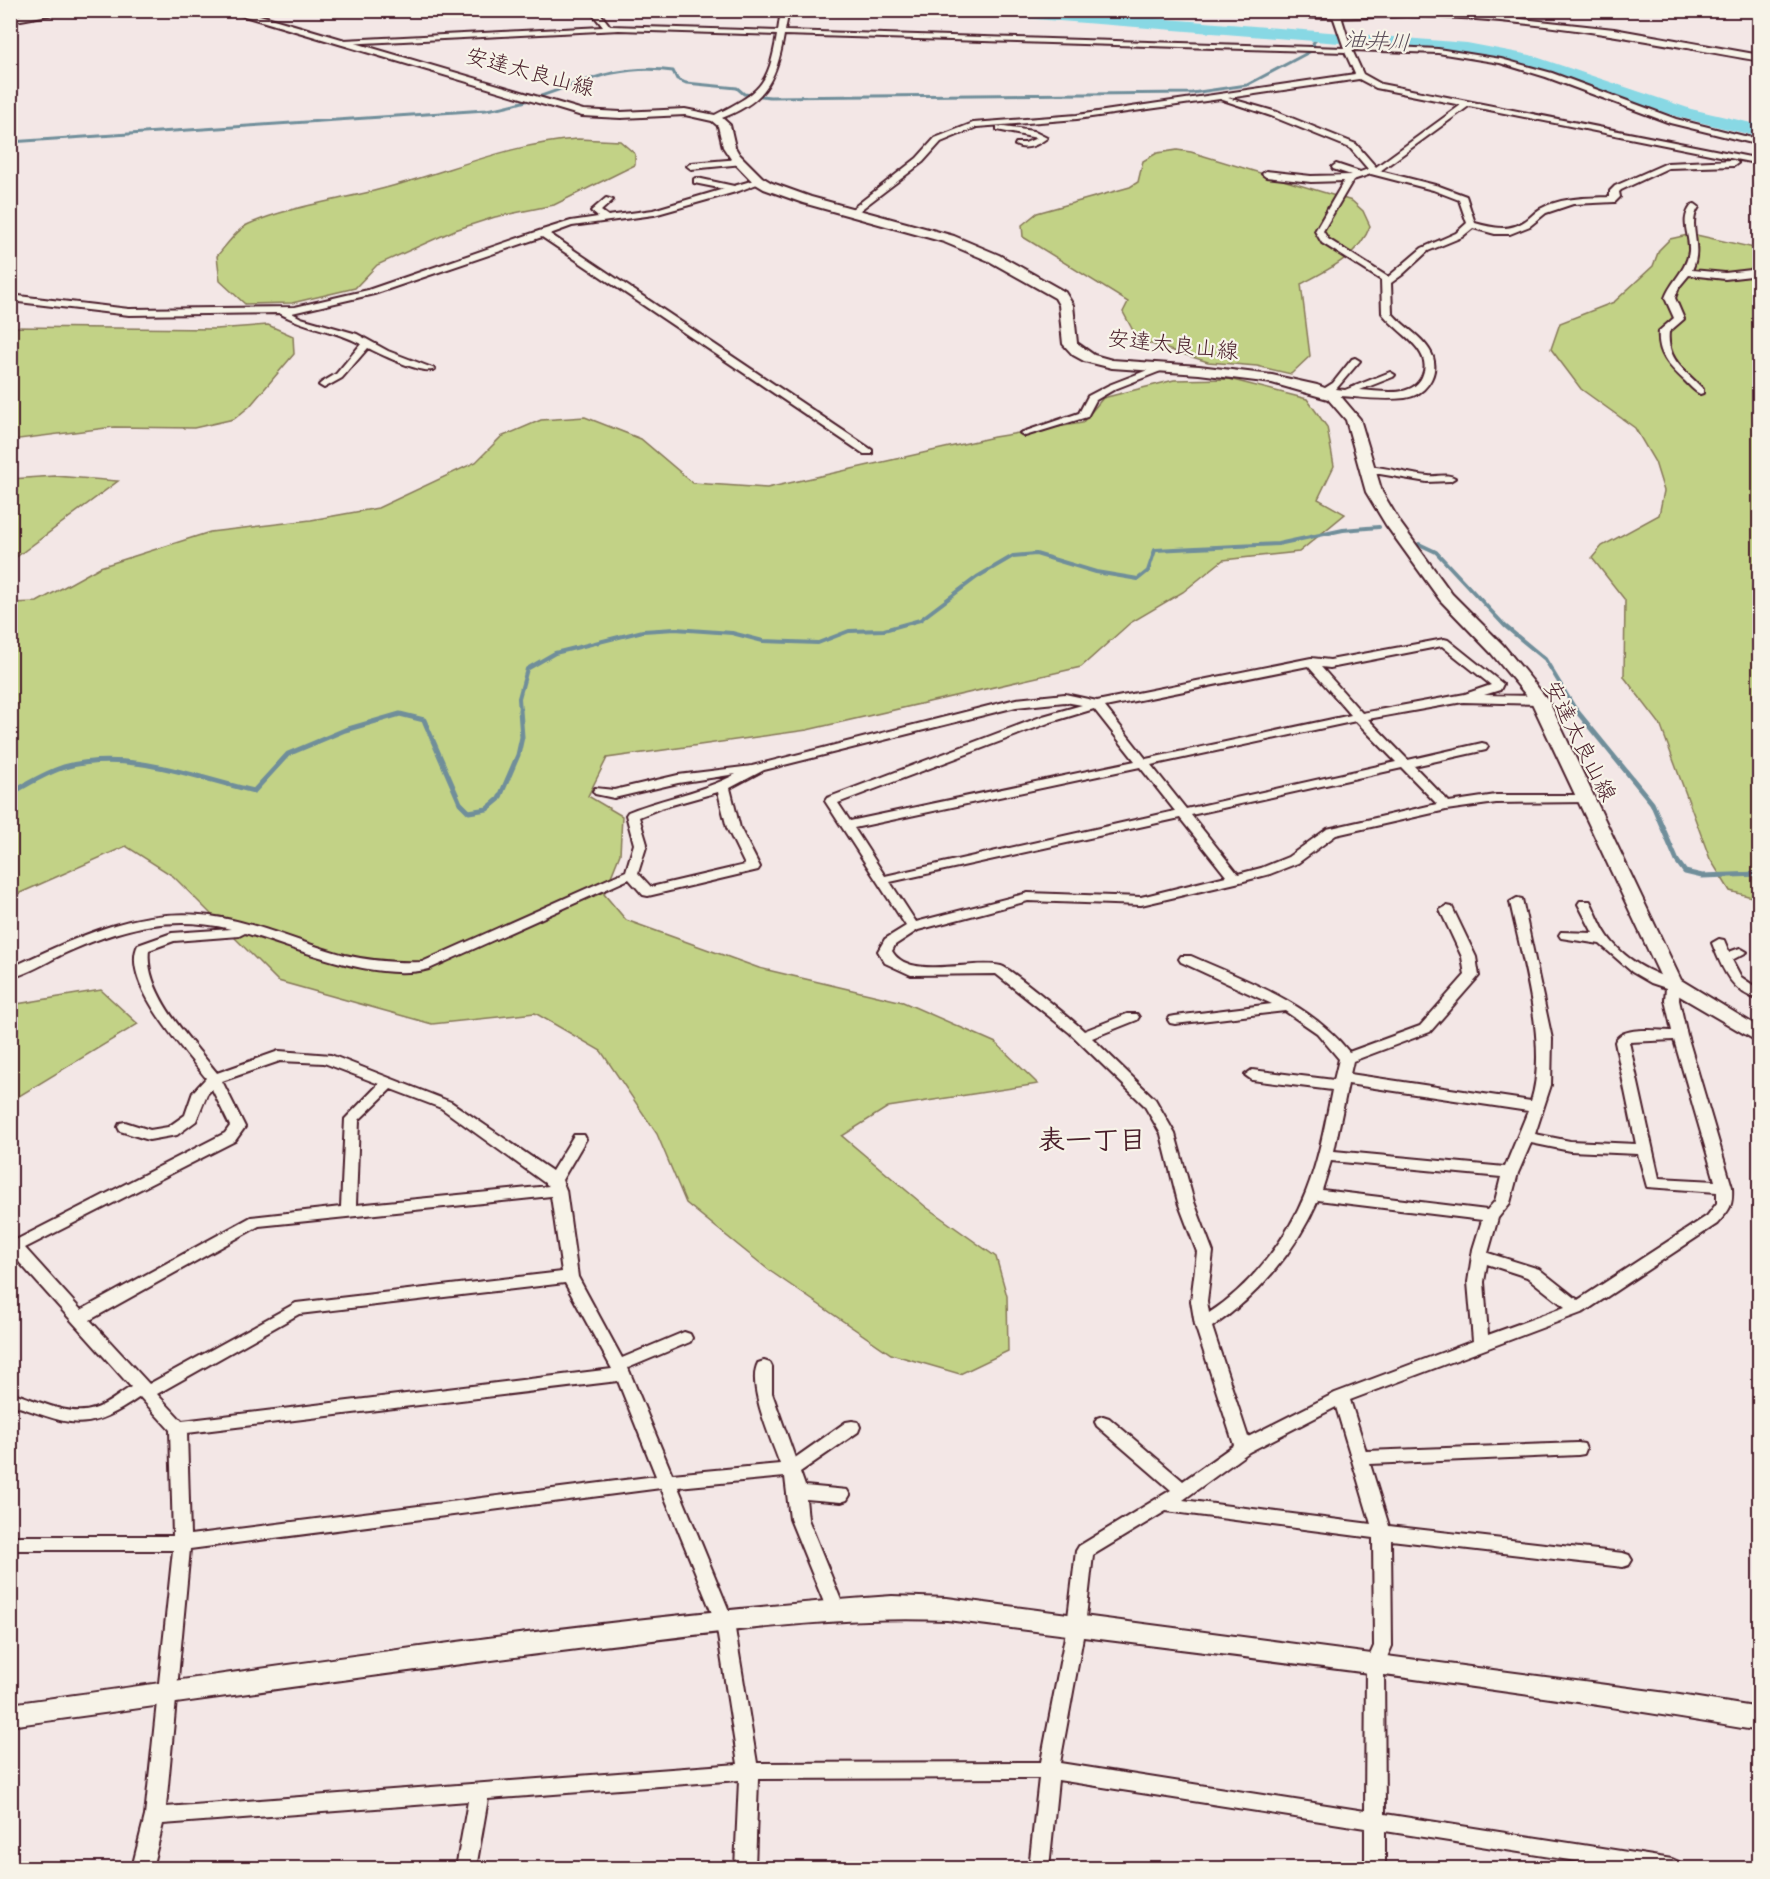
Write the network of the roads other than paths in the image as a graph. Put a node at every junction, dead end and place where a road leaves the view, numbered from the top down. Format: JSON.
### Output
{"nodes":[{"id":1,"x":70,"y":10,"type":"edge"},
{"id":2,"x":229,"y":10,"type":"edge"},
{"id":3,"x":597,"y":10,"type":"edge"},
{"id":4,"x":784,"y":10,"type":"edge"},
{"id":5,"x":1279,"y":10,"type":"edge"},
{"id":6,"x":1405,"y":12,"type":"edge"},
{"id":7,"x":1337,"y":16,"type":"junction"},
{"id":8,"x":10,"y":19,"type":"edge"},
{"id":9,"x":608,"y":28,"type":"junction"},
{"id":10,"x":780,"y":33,"type":"junction"},
{"id":11,"x":344,"y":42,"type":"junction"},
{"id":12,"x":1347,"y":47,"type":"junction"},
{"id":13,"x":1760,"y":58,"type":"edge"},
{"id":14,"x":1360,"y":76,"type":"junction"},
{"id":15,"x":1217,"y":97,"type":"junction"},
{"id":16,"x":1467,"y":104,"type":"junction"},
{"id":17,"x":716,"y":118,"type":"junction"},
{"id":18,"x":1023,"y":120,"type":"junction"},
{"id":19,"x":976,"y":125,"type":"junction"},
{"id":20,"x":1024,"y":131,"type":"junction"},
{"id":21,"x":1760,"y":143,"type":"edge"},
{"id":22,"x":1019,"y":145,"type":"dead end"},
{"id":23,"x":740,"y":162,"type":"junction"},
{"id":24,"x":1760,"y":163,"type":"edge"},
{"id":25,"x":691,"y":166,"type":"dead end"},
{"id":26,"x":1336,"y":167,"type":"dead end"},
{"id":27,"x":1371,"y":170,"type":"junction"},
{"id":28,"x":1266,"y":174,"type":"dead end"},
{"id":29,"x":1353,"y":176,"type":"junction"},
{"id":30,"x":697,"y":181,"type":"dead end"},
{"id":31,"x":761,"y":182,"type":"junction"},
{"id":32,"x":736,"y":189,"type":"junction"},
{"id":33,"x":609,"y":200,"type":"dead end"},
{"id":34,"x":1695,"y":207,"type":"dead end"},
{"id":35,"x":852,"y":212,"type":"junction"},
{"id":36,"x":606,"y":218,"type":"junction"},
{"id":37,"x":1471,"y":225,"type":"junction"},
{"id":38,"x":542,"y":233,"type":"junction"},
{"id":39,"x":1689,"y":272,"type":"junction"},
{"id":40,"x":1760,"y":272,"type":"edge"},
{"id":41,"x":1387,"y":281,"type":"junction"},
{"id":42,"x":10,"y":298,"type":"edge"},
{"id":43,"x":282,"y":311,"type":"junction"},
{"id":44,"x":367,"y":343,"type":"junction"},
{"id":45,"x":1355,"y":361,"type":"dead end"},
{"id":46,"x":1163,"y":368,"type":"junction"},
{"id":47,"x":430,"y":369,"type":"dead end"},
{"id":48,"x":1390,"y":375,"type":"dead end"},
{"id":49,"x":324,"y":385,"type":"dead end"},
{"id":50,"x":1700,"y":390,"type":"dead end"},
{"id":51,"x":1325,"y":392,"type":"junction"},
{"id":52,"x":1345,"y":393,"type":"junction"},
{"id":53,"x":1386,"y":395,"type":"junction"},
{"id":54,"x":1385,"y":406,"type":"dead end"},
{"id":55,"x":1025,"y":433,"type":"dead end"},
{"id":56,"x":868,"y":452,"type":"dead end"},
{"id":57,"x":1366,"y":469,"type":"junction"},
{"id":58,"x":1450,"y":478,"type":"dead end"},
{"id":59,"x":1311,"y":662,"type":"junction"},
{"id":60,"x":1463,"y":698,"type":"junction"},
{"id":61,"x":1539,"y":700,"type":"junction"},
{"id":62,"x":1097,"y":705,"type":"junction"},
{"id":63,"x":1358,"y":716,"type":"junction"},
{"id":64,"x":1482,"y":747,"type":"dead end"},
{"id":65,"x":1142,"y":763,"type":"junction"},
{"id":66,"x":1405,"y":764,"type":"junction"},
{"id":67,"x":760,"y":767,"type":"junction"},
{"id":68,"x":724,"y":786,"type":"junction"},
{"id":69,"x":600,"y":791,"type":"dead end"},
{"id":70,"x":1586,"y":799,"type":"junction"},
{"id":71,"x":1446,"y":806,"type":"junction"},
{"id":72,"x":1181,"y":814,"type":"junction"},
{"id":73,"x":846,"y":826,"type":"junction"},
{"id":74,"x":631,"y":873,"type":"junction"},
{"id":75,"x":1235,"y":879,"type":"junction"},
{"id":76,"x":883,"y":880,"type":"junction"},
{"id":77,"x":1517,"y":902,"type":"dead end"},
{"id":78,"x":1585,"y":904,"type":"dead end"},
{"id":79,"x":1447,"y":910,"type":"dead end"},
{"id":80,"x":913,"y":927,"type":"junction"},
{"id":81,"x":254,"y":931,"type":"junction"},
{"id":82,"x":1566,"y":935,"type":"dead end"},
{"id":83,"x":1606,"y":942,"type":"junction"},
{"id":84,"x":1719,"y":943,"type":"dead end"},
{"id":85,"x":1740,"y":952,"type":"dead end"},
{"id":86,"x":1725,"y":958,"type":"junction"},
{"id":87,"x":1186,"y":959,"type":"dead end"},
{"id":88,"x":10,"y":974,"type":"edge"},
{"id":89,"x":1673,"y":984,"type":"junction"},
{"id":90,"x":1760,"y":996,"type":"edge"},
{"id":91,"x":1285,"y":1007,"type":"junction"},
{"id":92,"x":1132,"y":1017,"type":"dead end"},
{"id":93,"x":1175,"y":1020,"type":"dead end"},
{"id":94,"x":1680,"y":1035,"type":"junction"},
{"id":95,"x":1082,"y":1037,"type":"junction"},
{"id":96,"x":1760,"y":1037,"type":"edge"},
{"id":97,"x":1346,"y":1058,"type":"junction"},
{"id":98,"x":1252,"y":1075,"type":"dead end"},
{"id":99,"x":214,"y":1079,"type":"junction"},
{"id":100,"x":1341,"y":1082,"type":"junction"},
{"id":101,"x":390,"y":1083,"type":"junction"},
{"id":102,"x":1536,"y":1107,"type":"junction"},
{"id":103,"x":124,"y":1127,"type":"dead end"},
{"id":104,"x":1526,"y":1137,"type":"junction"},
{"id":105,"x":579,"y":1138,"type":"dead end"},
{"id":106,"x":1645,"y":1149,"type":"junction"},
{"id":107,"x":1324,"y":1155,"type":"junction"},
{"id":108,"x":1510,"y":1173,"type":"junction"},
{"id":109,"x":556,"y":1185,"type":"junction"},
{"id":110,"x":1724,"y":1187,"type":"junction"},
{"id":111,"x":1313,"y":1194,"type":"junction"},
{"id":112,"x":348,"y":1210,"type":"junction"},
{"id":113,"x":1491,"y":1216,"type":"junction"},
{"id":114,"x":1480,"y":1256,"type":"junction"},
{"id":115,"x":570,"y":1277,"type":"junction"},
{"id":116,"x":1578,"y":1308,"type":"junction"},
{"id":117,"x":78,"y":1319,"type":"junction"},
{"id":118,"x":1203,"y":1324,"type":"junction"},
{"id":119,"x":684,"y":1338,"type":"dead end"},
{"id":120,"x":1481,"y":1345,"type":"junction"},
{"id":121,"x":765,"y":1367,"type":"dead end"},
{"id":122,"x":620,"y":1370,"type":"junction"},
{"id":123,"x":145,"y":1389,"type":"junction"},
{"id":124,"x":1341,"y":1397,"type":"junction"},
{"id":125,"x":10,"y":1398,"type":"edge"},
{"id":126,"x":1103,"y":1422,"type":"dead end"},
{"id":127,"x":852,"y":1427,"type":"dead end"},
{"id":128,"x":177,"y":1428,"type":"junction"},
{"id":129,"x":1243,"y":1447,"type":"junction"},
{"id":130,"x":1578,"y":1449,"type":"dead end"},
{"id":131,"x":1361,"y":1458,"type":"junction"},
{"id":132,"x":791,"y":1470,"type":"junction"},
{"id":133,"x":666,"y":1481,"type":"junction"},
{"id":134,"x":1182,"y":1490,"type":"junction"},
{"id":135,"x":797,"y":1492,"type":"junction"},
{"id":136,"x":841,"y":1495,"type":"dead end"},
{"id":137,"x":1164,"y":1504,"type":"junction"},
{"id":138,"x":1382,"y":1532,"type":"junction"},
{"id":139,"x":10,"y":1543,"type":"edge"},
{"id":140,"x":182,"y":1543,"type":"junction"},
{"id":141,"x":1623,"y":1560,"type":"dead end"},
{"id":142,"x":836,"y":1610,"type":"junction"},
{"id":143,"x":725,"y":1623,"type":"junction"},
{"id":144,"x":1076,"y":1626,"type":"junction"},
{"id":145,"x":1375,"y":1664,"type":"junction"},
{"id":146,"x":168,"y":1693,"type":"junction"},
{"id":147,"x":10,"y":1715,"type":"edge"},
{"id":148,"x":1760,"y":1720,"type":"edge"},
{"id":149,"x":1049,"y":1770,"type":"junction"},
{"id":150,"x":749,"y":1771,"type":"junction"},
{"id":151,"x":478,"y":1793,"type":"junction"},
{"id":152,"x":155,"y":1816,"type":"junction"},
{"id":153,"x":1375,"y":1822,"type":"junction"},
{"id":154,"x":1663,"y":1868,"type":"edge"},
{"id":155,"x":142,"y":1869,"type":"edge"},
{"id":156,"x":466,"y":1869,"type":"edge"},
{"id":157,"x":745,"y":1869,"type":"edge"},
{"id":158,"x":1039,"y":1869,"type":"edge"},
{"id":159,"x":1375,"y":1869,"type":"edge"}],
"edges":[{"from":1,"to":8,"type":"main road"},
{"from":2,"to":11,"type":"main road","name":"安達太良山線"},
{"from":3,"to":9,"type":"street"},
{"from":4,"to":10,"type":"street"},
{"from":5,"to":7,"type":"main road"},
{"from":6,"to":7,"type":"main road"},
{"from":6,"to":13,"type":"main road"},
{"from":7,"to":12,"type":"street"},
{"from":9,"to":10,"type":"street"},
{"from":9,"to":11,"type":"street"},
{"from":10,"to":12,"type":"street"},
{"from":10,"to":17,"type":"street"},
{"from":11,"to":17,"type":"main road","name":"安達太良山線"},
{"from":12,"to":14,"type":"street"},
{"from":12,"to":21,"type":"street"},
{"from":14,"to":15,"type":"street"},
{"from":14,"to":16,"type":"street"},
{"from":15,"to":18,"type":"street"},
{"from":15,"to":27,"type":"street"},
{"from":16,"to":24,"type":"street"},
{"from":16,"to":27,"type":"street"},
{"from":17,"to":23,"type":"main road","name":"安達太良山線"},
{"from":18,"to":19,"type":"street"},
{"from":18,"to":20,"type":"street"},
{"from":19,"to":20,"type":"street"},
{"from":19,"to":35,"type":"street"},
{"from":20,"to":22,"type":"street"},
{"from":23,"to":25,"type":"street"},
{"from":23,"to":31,"type":"main road","name":"安達太良山線"},
{"from":24,"to":37,"type":"street"},
{"from":26,"to":29,"type":"street"},
{"from":27,"to":29,"type":"street"},
{"from":27,"to":37,"type":"street"},
{"from":28,"to":29,"type":"street"},
{"from":29,"to":41,"type":"street"},
{"from":30,"to":32,"type":"street"},
{"from":31,"to":32,"type":"street"},
{"from":31,"to":35,"type":"main road","name":"安達太良山線"},
{"from":32,"to":36,"type":"street"},
{"from":33,"to":36,"type":"street"},
{"from":34,"to":39,"type":"street"},
{"from":35,"to":46,"type":"main road","name":"安達太良山線"},
{"from":36,"to":38,"type":"street"},
{"from":37,"to":41,"type":"street"},
{"from":38,"to":43,"type":"street"},
{"from":38,"to":56,"type":"street"},
{"from":39,"to":40,"type":"street"},
{"from":39,"to":50,"type":"street"},
{"from":41,"to":53,"type":"street"},
{"from":42,"to":43,"type":"street"},
{"from":43,"to":44,"type":"street"},
{"from":44,"to":47,"type":"street"},
{"from":44,"to":49,"type":"street"},
{"from":45,"to":51,"type":"street"},
{"from":46,"to":51,"type":"main road","name":"安達太良山線"},
{"from":46,"to":55,"type":"street"},
{"from":48,"to":52,"type":"street"},
{"from":51,"to":52,"type":"street"},
{"from":51,"to":57,"type":"main road","name":"安達太良山線"},
{"from":52,"to":53,"type":"street"},
{"from":53,"to":54,"type":"street"},
{"from":57,"to":58,"type":"street"},
{"from":57,"to":61,"type":"main road","name":"安達太良山線"},
{"from":59,"to":60,"type":"street"},
{"from":59,"to":62,"type":"street"},
{"from":59,"to":63,"type":"street"},
{"from":60,"to":61,"type":"street"},
{"from":60,"to":63,"type":"street"},
{"from":61,"to":70,"type":"main road","name":"安達太良山線"},
{"from":62,"to":65,"type":"street"},
{"from":62,"to":67,"type":"street"},
{"from":62,"to":73,"type":"street"},
{"from":63,"to":65,"type":"street"},
{"from":63,"to":66,"type":"street"},
{"from":64,"to":66,"type":"street"},
{"from":65,"to":72,"type":"street"},
{"from":65,"to":73,"type":"street"},
{"from":66,"to":71,"type":"street"},
{"from":66,"to":72,"type":"street"},
{"from":67,"to":68,"type":"street"},
{"from":67,"to":69,"type":"street"},
{"from":68,"to":74,"type":"street"},
{"from":68,"to":74,"type":"street"},
{"from":70,"to":71,"type":"street"},
{"from":70,"to":89,"type":"main road","name":"安達太良山線"},
{"from":71,"to":75,"type":"street"},
{"from":72,"to":75,"type":"street"},
{"from":72,"to":76,"type":"street"},
{"from":73,"to":76,"type":"street"},
{"from":74,"to":81,"type":"street"},
{"from":75,"to":80,"type":"street"},
{"from":76,"to":80,"type":"street"},
{"from":77,"to":102,"type":"street"},
{"from":78,"to":83,"type":"street"},
{"from":79,"to":97,"type":"street"},
{"from":80,"to":95,"type":"street"},
{"from":81,"to":88,"type":"street"},
{"from":81,"to":99,"type":"street"},
{"from":82,"to":83,"type":"street"},
{"from":83,"to":89,"type":"street"},
{"from":84,"to":86,"type":"street"},
{"from":85,"to":86,"type":"street"},
{"from":86,"to":90,"type":"street"},
{"from":87,"to":91,"type":"street"},
{"from":89,"to":94,"type":"street"},
{"from":89,"to":96,"type":"main road"},
{"from":91,"to":93,"type":"street"},
{"from":91,"to":97,"type":"street"},
{"from":92,"to":95,"type":"street"},
{"from":94,"to":106,"type":"street"},
{"from":94,"to":110,"type":"street"},
{"from":95,"to":118,"type":"street"},
{"from":97,"to":100,"type":"street"},
{"from":98,"to":100,"type":"street"},
{"from":99,"to":101,"type":"street"},
{"from":99,"to":103,"type":"street"},
{"from":99,"to":117,"type":"street"},
{"from":100,"to":102,"type":"street"},
{"from":100,"to":107,"type":"street"},
{"from":101,"to":109,"type":"street"},
{"from":101,"to":112,"type":"street"},
{"from":102,"to":104,"type":"street"},
{"from":104,"to":106,"type":"street"},
{"from":104,"to":108,"type":"street"},
{"from":105,"to":109,"type":"street"},
{"from":106,"to":110,"type":"street"},
{"from":107,"to":108,"type":"street"},
{"from":107,"to":111,"type":"street"},
{"from":108,"to":113,"type":"street"},
{"from":109,"to":112,"type":"street"},
{"from":109,"to":115,"type":"street"},
{"from":110,"to":116,"type":"street"},
{"from":111,"to":113,"type":"street"},
{"from":111,"to":118,"type":"street"},
{"from":112,"to":117,"type":"street"},
{"from":113,"to":114,"type":"street"},
{"from":114,"to":116,"type":"street"},
{"from":114,"to":120,"type":"street"},
{"from":115,"to":122,"type":"street"},
{"from":115,"to":123,"type":"street"},
{"from":116,"to":120,"type":"street"},
{"from":117,"to":123,"type":"street"},
{"from":118,"to":129,"type":"street"},
{"from":119,"to":122,"type":"street"},
{"from":120,"to":124,"type":"street"},
{"from":121,"to":132,"type":"street"},
{"from":122,"to":128,"type":"street"},
{"from":122,"to":133,"type":"street"},
{"from":123,"to":125,"type":"street"},
{"from":123,"to":128,"type":"street"},
{"from":124,"to":129,"type":"street"},
{"from":124,"to":131,"type":"street"},
{"from":126,"to":134,"type":"street"},
{"from":127,"to":132,"type":"street"},
{"from":128,"to":140,"type":"street"},
{"from":129,"to":134,"type":"street"},
{"from":130,"to":131,"type":"street"},
{"from":131,"to":138,"type":"street"},
{"from":132,"to":133,"type":"street"},
{"from":132,"to":135,"type":"street"},
{"from":133,"to":140,"type":"street"},
{"from":133,"to":143,"type":"street"},
{"from":134,"to":137,"type":"street"},
{"from":135,"to":136,"type":"street"},
{"from":135,"to":142,"type":"street"},
{"from":137,"to":138,"type":"street"},
{"from":137,"to":144,"type":"street"},
{"from":138,"to":141,"type":"street"},
{"from":138,"to":145,"type":"street"},
{"from":139,"to":140,"type":"street"},
{"from":140,"to":146,"type":"street"},
{"from":142,"to":143,"type":"main road"},
{"from":142,"to":144,"type":"main road"},
{"from":143,"to":146,"type":"main road"},
{"from":143,"to":150,"type":"street"},
{"from":144,"to":145,"type":"main road"},
{"from":144,"to":149,"type":"street"},
{"from":145,"to":148,"type":"main road"},
{"from":145,"to":153,"type":"street"},
{"from":146,"to":147,"type":"main road"},
{"from":146,"to":152,"type":"street"},
{"from":149,"to":150,"type":"street"},
{"from":149,"to":153,"type":"street"},
{"from":149,"to":158,"type":"street"},
{"from":150,"to":151,"type":"street"},
{"from":150,"to":157,"type":"street"},
{"from":151,"to":152,"type":"street"},
{"from":151,"to":156,"type":"street"},
{"from":152,"to":155,"type":"street"},
{"from":153,"to":154,"type":"street"},
{"from":153,"to":159,"type":"street"}]}
